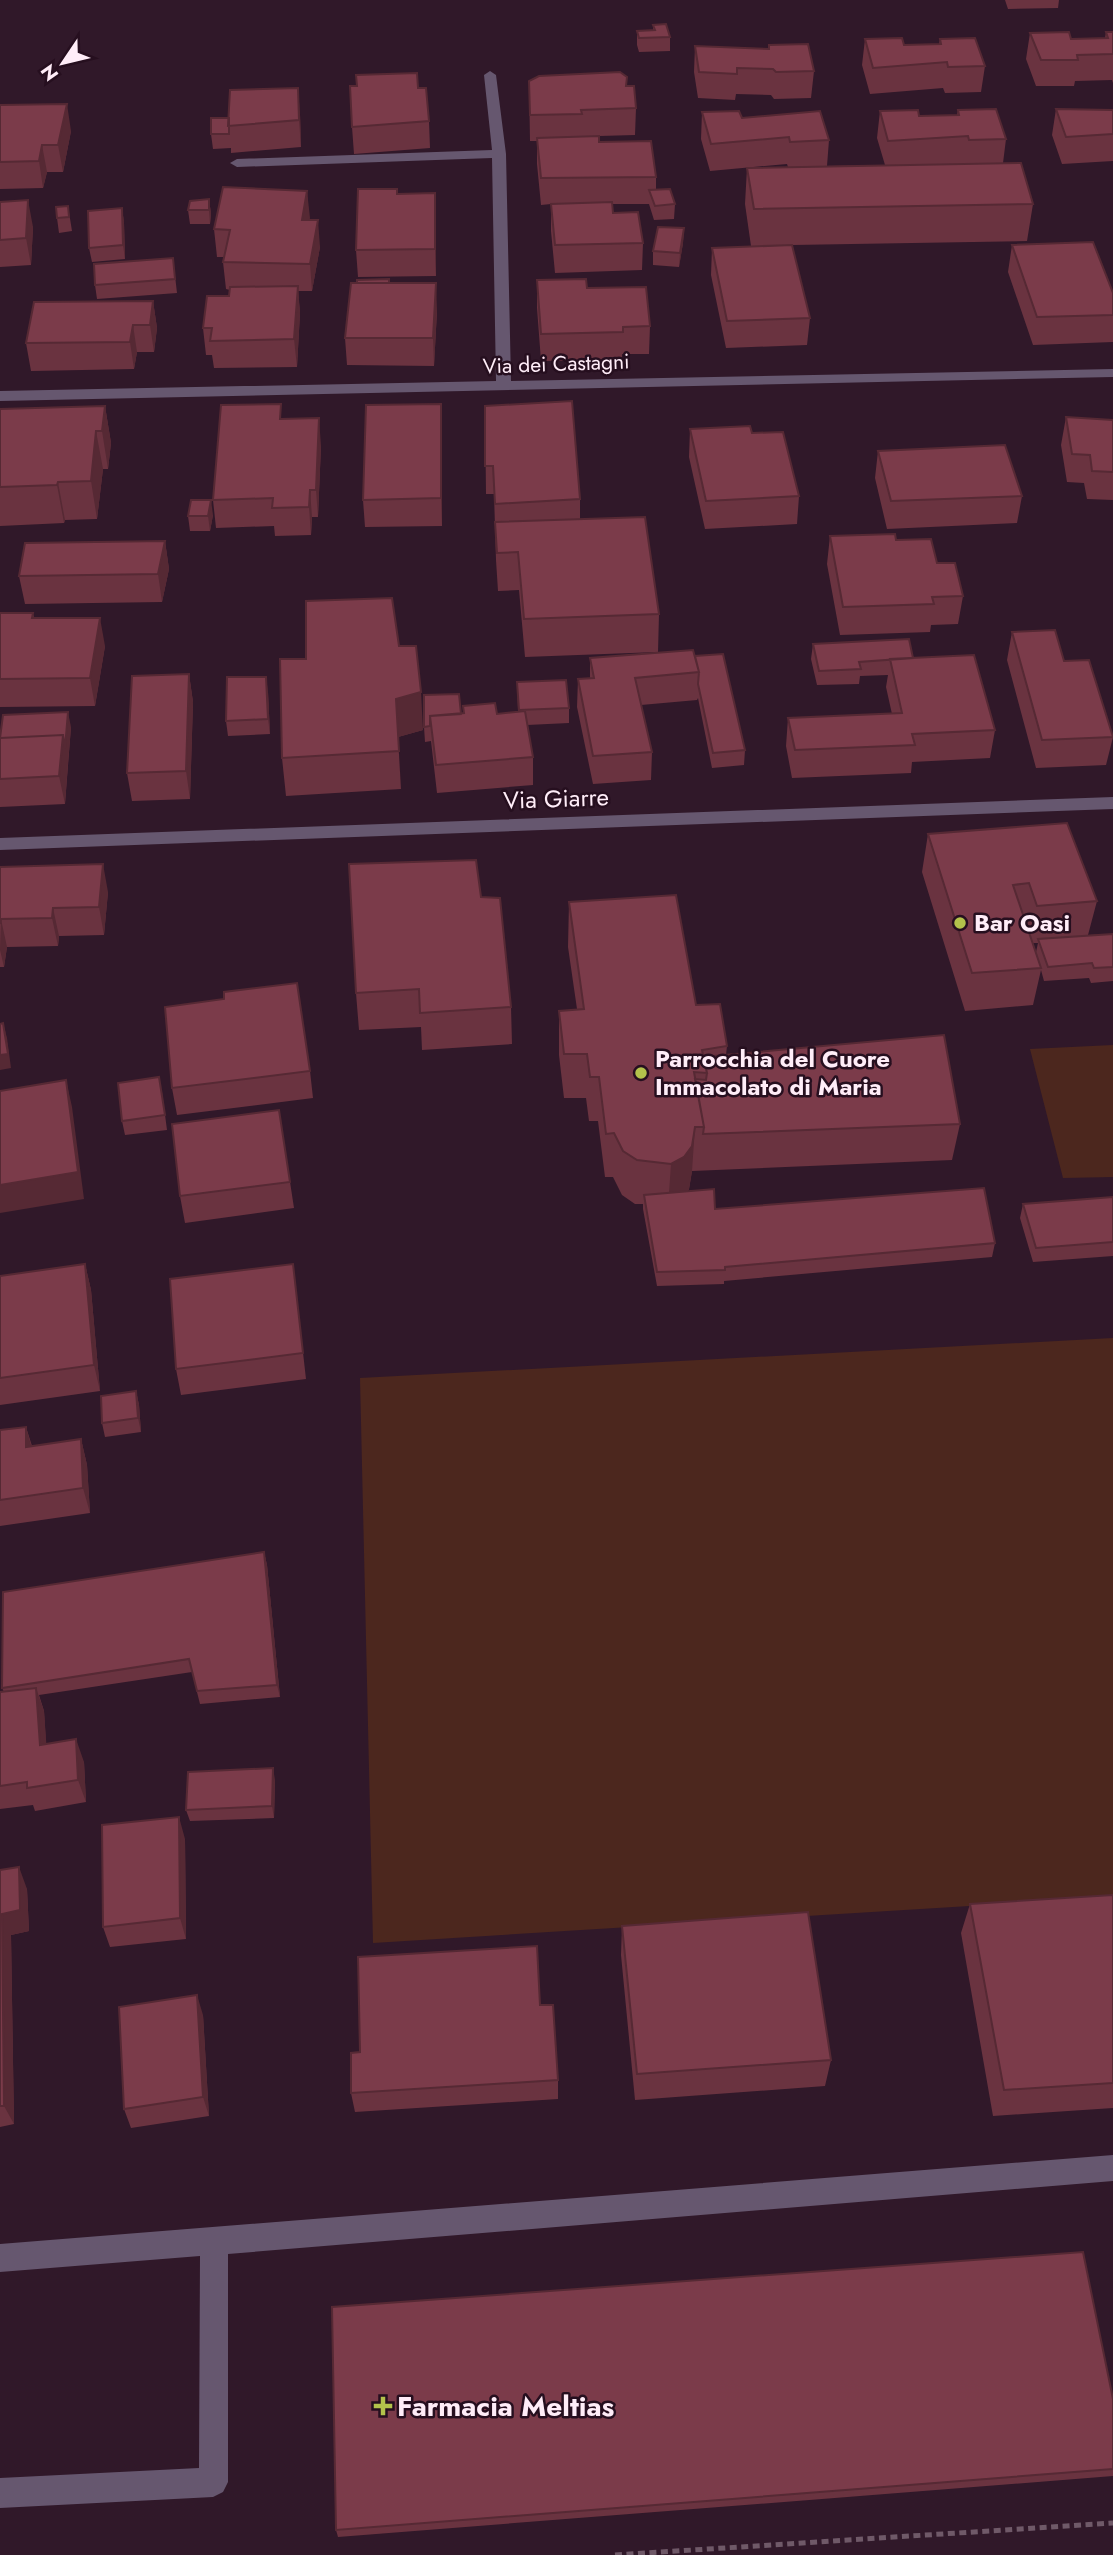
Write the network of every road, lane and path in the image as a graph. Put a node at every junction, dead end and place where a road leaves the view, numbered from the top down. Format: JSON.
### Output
{"nodes":[{"id":1,"x":490,"y":75,"type":"dead end"},
{"id":2,"x":499,"y":154,"type":"junction"},
{"id":3,"x":237,"y":163,"type":"dead end"},
{"id":4,"x":1113,"y":373,"type":"edge"},
{"id":5,"x":504,"y":387,"type":"junction"},
{"id":6,"x":0,"y":396,"type":"edge"},
{"id":7,"x":1113,"y":803,"type":"edge"},
{"id":8,"x":0,"y":844,"type":"edge"},
{"id":9,"x":1113,"y":2168,"type":"edge"},
{"id":10,"x":214,"y":2241,"type":"junction"},
{"id":11,"x":0,"y":2258,"type":"edge"},
{"id":12,"x":0,"y":2493,"type":"edge"},
{"id":13,"x":1113,"y":2523,"type":"edge"},
{"id":14,"x":615,"y":2555,"type":"edge"}],
"edges":[{"from":1,"to":2,"type":"street"},
{"from":2,"to":3,"type":"street"},
{"from":2,"to":5,"type":"street"},
{"from":4,"to":5,"type":"street","name":"Via dei Castagni"},
{"from":5,"to":6,"type":"street","name":"Via dei Castagni"},
{"from":7,"to":8,"type":"street","name":"Via Giarre"},
{"from":9,"to":10,"type":"street"},
{"from":10,"to":11,"type":"street"},
{"from":10,"to":12,"type":"street"},
{"from":13,"to":14,"type":"path"}]}
